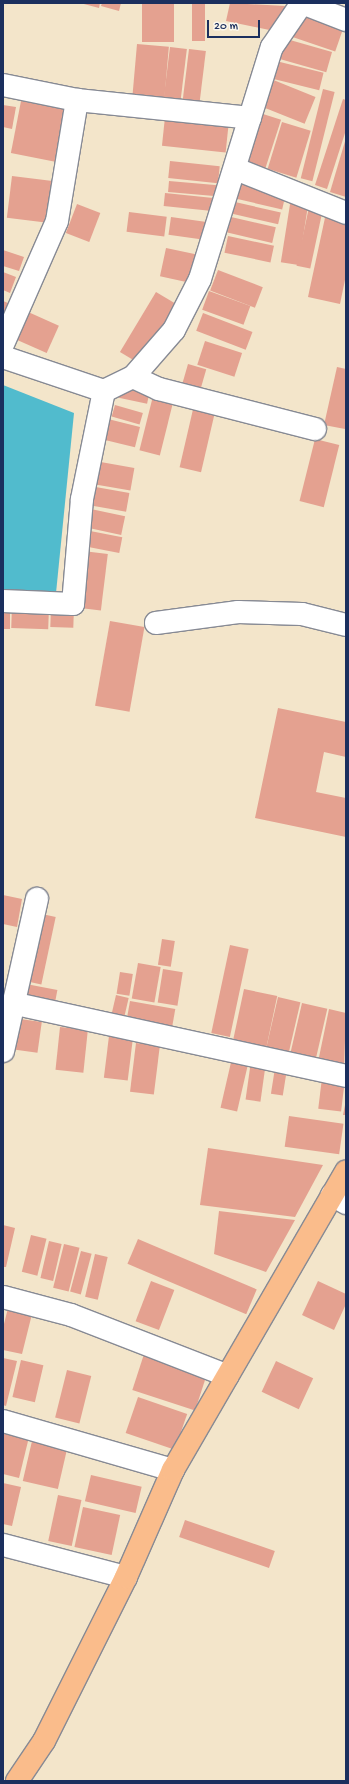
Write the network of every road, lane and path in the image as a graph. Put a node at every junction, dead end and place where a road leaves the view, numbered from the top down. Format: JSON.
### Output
{"nodes":[{"id":1,"x":302,"y":3,"type":"edge"},
{"id":2,"x":346,"y":20,"type":"edge"},
{"id":3,"x":3,"y":85,"type":"edge"},
{"id":4,"x":78,"y":100,"type":"junction"},
{"id":5,"x":250,"y":118,"type":"junction"},
{"id":6,"x":236,"y":169,"type":"junction"},
{"id":7,"x":346,"y":213,"type":"edge"},
{"id":8,"x":3,"y":344,"type":"edge"},
{"id":9,"x":3,"y":358,"type":"edge"},
{"id":10,"x":133,"y":377,"type":"junction"},
{"id":11,"x":104,"y":391,"type":"junction"},
{"id":12,"x":315,"y":429,"type":"dead end"},
{"id":13,"x":3,"y":601,"type":"edge"},
{"id":14,"x":156,"y":623,"type":"dead end"},
{"id":15,"x":346,"y":625,"type":"edge"},
{"id":16,"x":37,"y":899,"type":"dead end"},
{"id":17,"x":12,"y":1003,"type":"junction"},
{"id":18,"x":3,"y":1051,"type":"edge"},
{"id":19,"x":346,"y":1076,"type":"edge"},
{"id":20,"x":346,"y":1171,"type":"edge"},
{"id":21,"x":339,"y":1199,"type":"edge"},
{"id":22,"x":3,"y":1297,"type":"edge"},
{"id":23,"x":228,"y":1376,"type":"junction"},
{"id":24,"x":3,"y":1421,"type":"edge"},
{"id":25,"x":173,"y":1470,"type":"junction"},
{"id":26,"x":3,"y":1545,"type":"edge"},
{"id":27,"x":126,"y":1578,"type":"junction"},
{"id":28,"x":17,"y":1781,"type":"edge"}],
"edges":[{"from":1,"to":2,"type":"street"},
{"from":1,"to":5,"type":"street"},
{"from":3,"to":4,"type":"street"},
{"from":4,"to":5,"type":"street"},
{"from":4,"to":8,"type":"street"},
{"from":5,"to":6,"type":"street"},
{"from":6,"to":7,"type":"street"},
{"from":6,"to":10,"type":"street"},
{"from":9,"to":11,"type":"street"},
{"from":10,"to":11,"type":"street"},
{"from":10,"to":12,"type":"street"},
{"from":11,"to":13,"type":"street"},
{"from":14,"to":15,"type":"street"},
{"from":16,"to":17,"type":"street"},
{"from":17,"to":18,"type":"street"},
{"from":17,"to":19,"type":"street"},
{"from":20,"to":21,"type":"main road"},
{"from":21,"to":23,"type":"main road"},
{"from":22,"to":23,"type":"street"},
{"from":23,"to":25,"type":"main road"},
{"from":24,"to":25,"type":"street"},
{"from":25,"to":27,"type":"main road"},
{"from":26,"to":27,"type":"street"},
{"from":27,"to":28,"type":"main road"}]}
